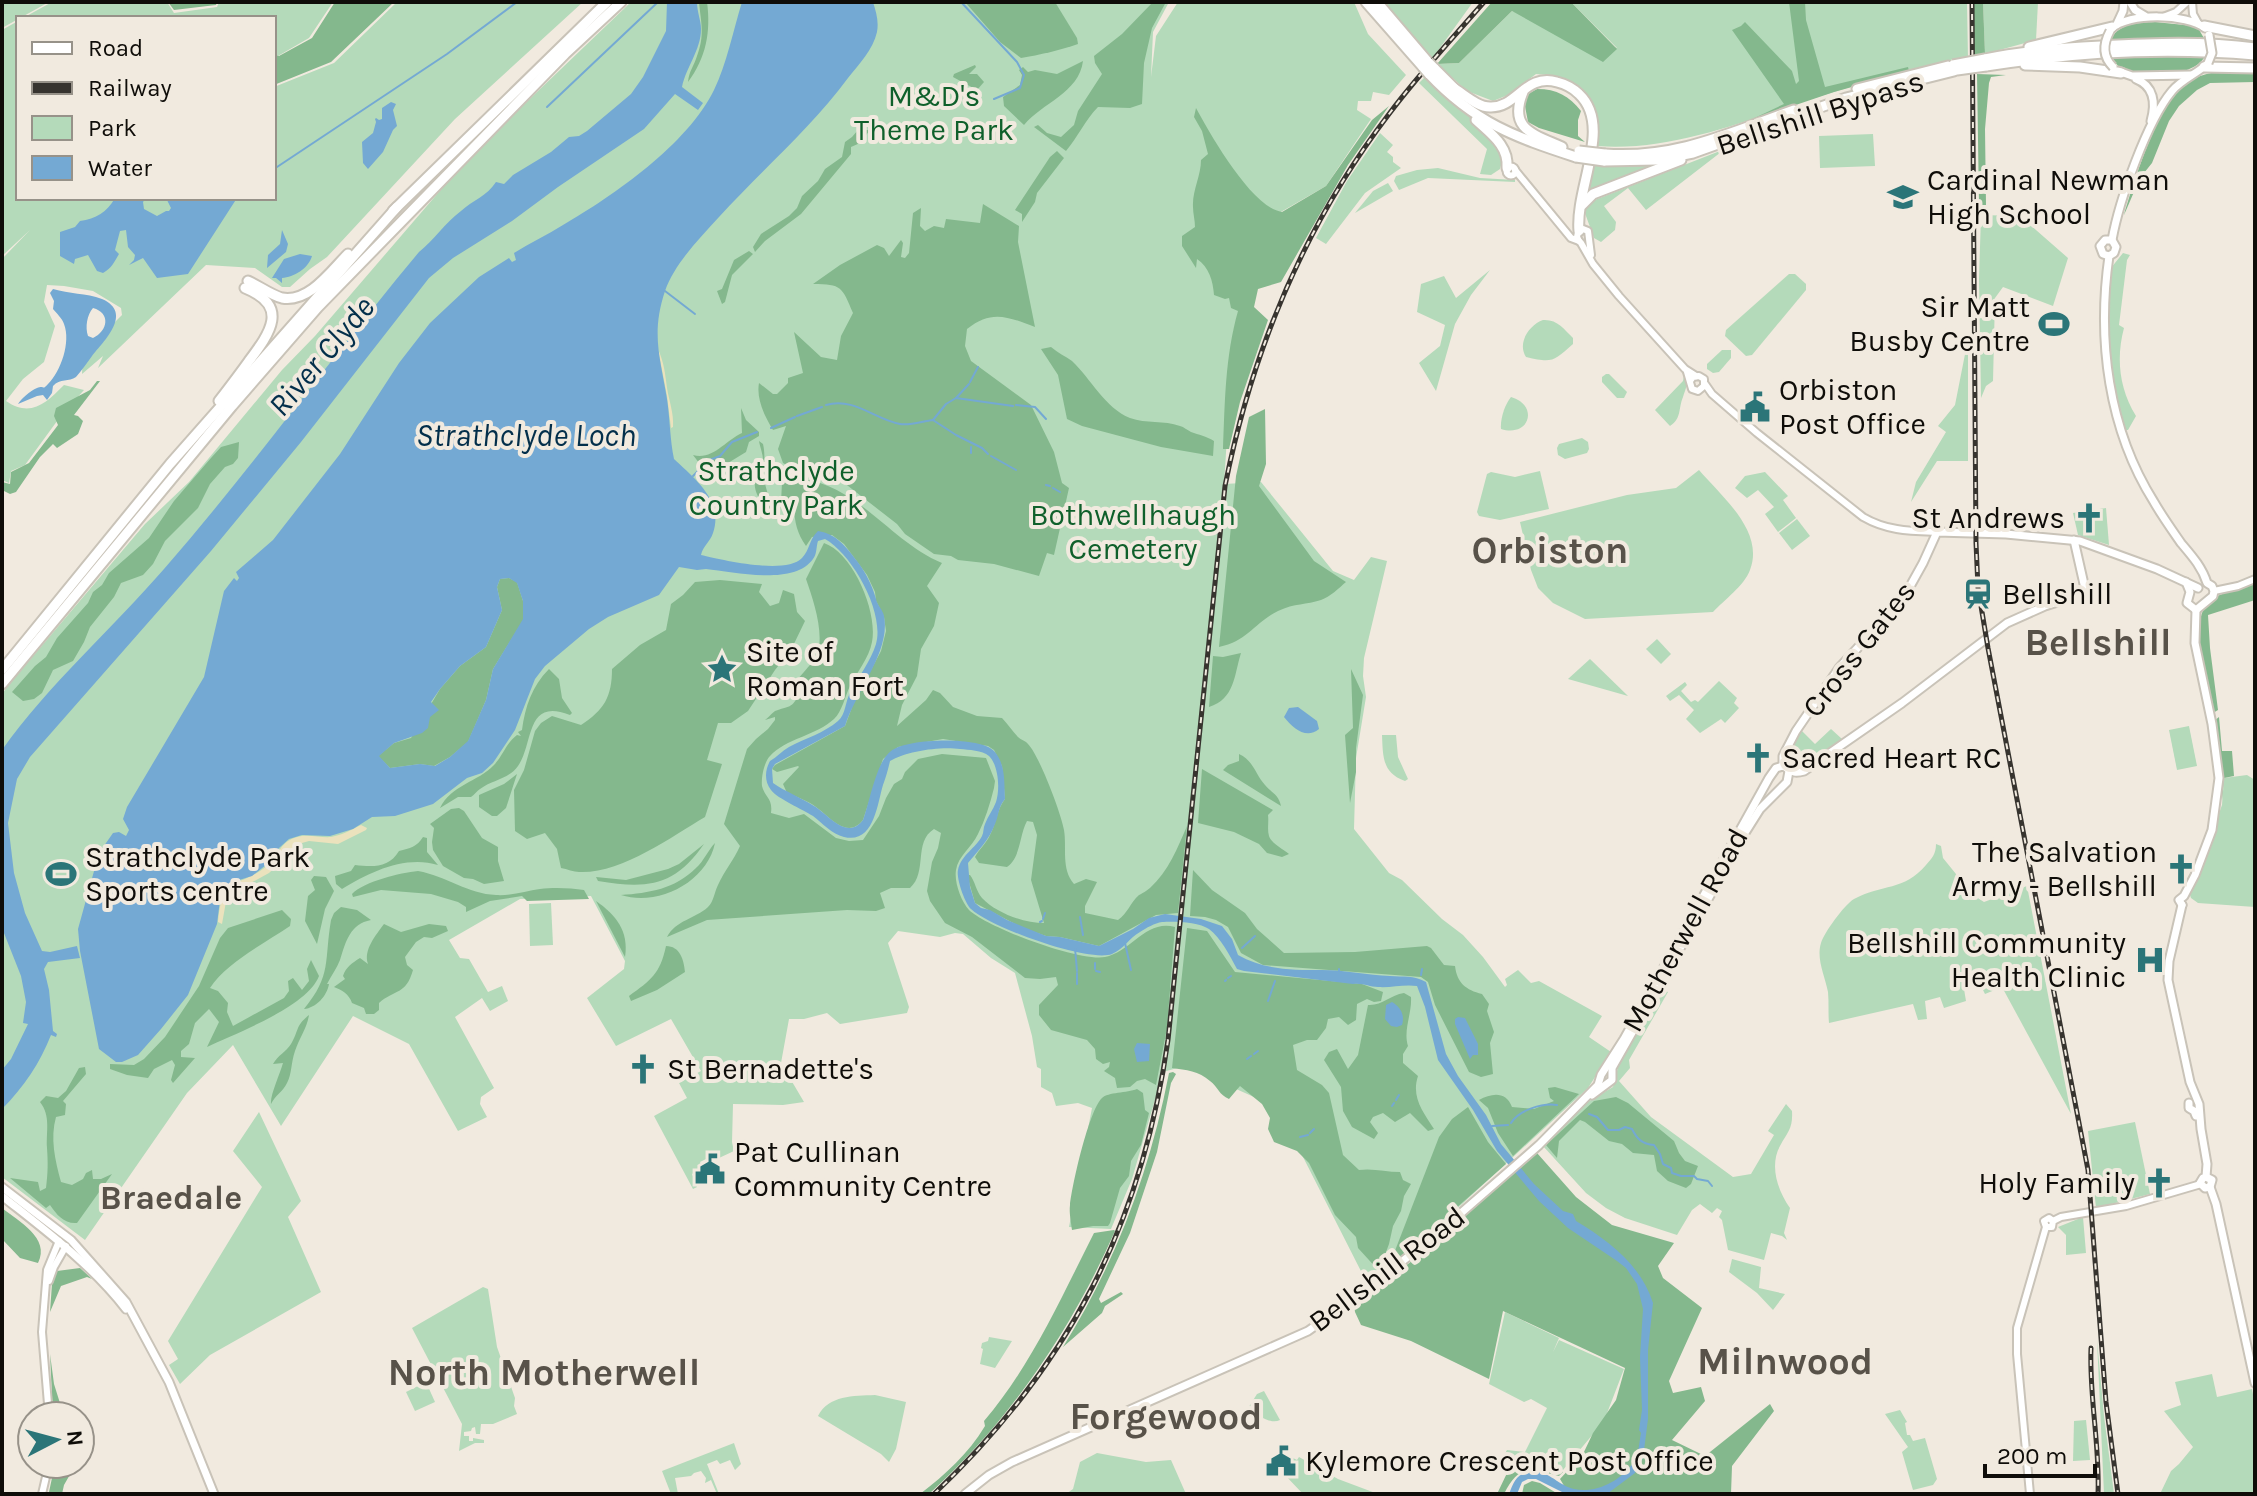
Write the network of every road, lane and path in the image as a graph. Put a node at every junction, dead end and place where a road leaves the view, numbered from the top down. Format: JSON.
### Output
{"nodes":[{"id":1,"x":607,"y":2,"type":"edge"},
{"id":2,"x":621,"y":2,"type":"edge"},
{"id":3,"x":1366,"y":2,"type":"edge"},
{"id":4,"x":1377,"y":2,"type":"edge"},
{"id":5,"x":2127,"y":2,"type":"edge"},
{"id":6,"x":2189,"y":2,"type":"edge"},
{"id":7,"x":2149,"y":17,"type":"junction"},
{"id":8,"x":2160,"y":18,"type":"junction"},
{"id":9,"x":2113,"y":27,"type":"junction"},
{"id":10,"x":2204,"y":28,"type":"junction"},
{"id":11,"x":2255,"y":36,"type":"edge"},
{"id":12,"x":2255,"y":48,"type":"edge"},
{"id":13,"x":2255,"y":55,"type":"edge"},
{"id":14,"x":1986,"y":61,"type":"junction"},
{"id":15,"x":2206,"y":65,"type":"junction"},
{"id":16,"x":1428,"y":68,"type":"junction"},
{"id":17,"x":1953,"y":68,"type":"junction"},
{"id":18,"x":2255,"y":68,"type":"edge"},
{"id":19,"x":2120,"y":72,"type":"junction"},
{"id":20,"x":2191,"y":75,"type":"junction"},
{"id":21,"x":1448,"y":88,"type":"junction"},
{"id":22,"x":1524,"y":88,"type":"junction"},
{"id":23,"x":2147,"y":136,"type":"junction"},
{"id":24,"x":1563,"y":147,"type":"junction"},
{"id":25,"x":1710,"y":148,"type":"junction"},
{"id":26,"x":1578,"y":154,"type":"junction"},
{"id":27,"x":1604,"y":158,"type":"junction"},
{"id":28,"x":1511,"y":171,"type":"joint"},
{"id":29,"x":1581,"y":201,"type":"junction"},
{"id":30,"x":397,"y":207,"type":"junction"},
{"id":31,"x":1582,"y":236,"type":"junction"},
{"id":32,"x":2112,"y":240,"type":"junction"},
{"id":33,"x":2109,"y":256,"type":"junction"},
{"id":34,"x":1693,"y":378,"type":"junction"},
{"id":35,"x":1702,"y":387,"type":"junction"},
{"id":36,"x":170,"y":464,"type":"junction"},
{"id":37,"x":1937,"y":532,"type":"junction"},
{"id":38,"x":2074,"y":540,"type":"junction"},
{"id":39,"x":2255,"y":579,"type":"edge"},
{"id":40,"x":2185,"y":580,"type":"junction"},
{"id":41,"x":2207,"y":583,"type":"junction"},
{"id":42,"x":2198,"y":588,"type":"junction"},
{"id":43,"x":2214,"y":591,"type":"junction"},
{"id":44,"x":2189,"y":597,"type":"junction"},
{"id":45,"x":2196,"y":610,"type":"junction"},
{"id":46,"x":3,"y":675,"type":"edge"},
{"id":47,"x":1786,"y":769,"type":"junction"},
{"id":48,"x":1765,"y":786,"type":"junction"},
{"id":49,"x":1774,"y":793,"type":"junction"},
{"id":50,"x":1606,"y":1078,"type":"junction"},
{"id":51,"x":2206,"y":1177,"type":"junction"},
{"id":52,"x":2201,"y":1184,"type":"junction"},
{"id":53,"x":2,"y":1187,"type":"edge"},
{"id":54,"x":2210,"y":1187,"type":"junction"},
{"id":55,"x":2,"y":1196,"type":"edge"},
{"id":56,"x":65,"y":1242,"type":"junction"},
{"id":57,"x":2255,"y":1383,"type":"edge"},
{"id":58,"x":48,"y":1400,"type":"edge"},
{"id":59,"x":214,"y":1494,"type":"edge"},
{"id":60,"x":965,"y":1494,"type":"edge"},
{"id":61,"x":2030,"y":1494,"type":"edge"}],
"edges":[{"from":1,"to":30,"type":"highway"},
{"from":2,"to":46,"type":"highway"},
{"from":3,"to":16,"type":"highway"},
{"from":4,"to":16,"type":"highway"},
{"from":5,"to":7,"type":"main road"},
{"from":5,"to":9,"type":"main road"},
{"from":6,"to":8,"type":"main road"},
{"from":6,"to":10,"type":"main road"},
{"from":7,"to":8,"type":"main road"},
{"from":7,"to":9,"type":"main road"},
{"from":8,"to":10,"type":"main road"},
{"from":9,"to":14,"type":"highway"},
{"from":9,"to":19,"type":"main road","bridge":true},
{"from":10,"to":11,"type":"highway"},
{"from":10,"to":15,"type":"main road","bridge":true},
{"from":12,"to":14,"type":"highway","name":"Bellshill Bypass"},
{"from":13,"to":14,"type":"highway","name":"Bellshill Bypass"},
{"from":14,"to":17,"type":"highway","name":"Bellshill Bypass","bridge":true},
{"from":14,"to":19,"type":"highway"},
{"from":15,"to":18,"type":"highway"},
{"from":15,"to":20,"type":"main road"},
{"from":16,"to":21,"type":"highway"},
{"from":17,"to":25,"type":"highway","name":"Bellshill Bypass"},
{"from":17,"to":27,"type":"highway","name":"Bellshill Bypass"},
{"from":19,"to":20,"type":"main road"},
{"from":19,"to":23,"type":"main road"},
{"from":20,"to":23,"type":"main road"},
{"from":21,"to":22,"type":"highway"},
{"from":21,"to":24,"type":"highway"},
{"from":21,"to":26,"type":"highway"},
{"from":21,"to":28,"type":"highway"},
{"from":22,"to":24,"type":"highway"},
{"from":22,"to":29,"type":"highway"},
{"from":23,"to":32,"type":"main road"},
{"from":24,"to":26,"type":"highway"},
{"from":25,"to":27,"type":"highway","name":"Bellshill Bypass"},
{"from":25,"to":29,"type":"highway"},
{"from":26,"to":27,"type":"highway","name":"Bellshill Bypass","bridge":true},
{"from":28,"to":31,"type":"main road"},
{"from":29,"to":31,"type":"highway"},
{"from":30,"to":36,"type":"highway"},
{"from":30,"to":36,"type":"highway"},
{"from":31,"to":34,"type":"main road"},
{"from":32,"to":33,"type":"main road"},
{"from":32,"to":33,"type":"main road"},
{"from":33,"to":41,"type":"main road"},
{"from":34,"to":35,"type":"main road"},
{"from":34,"to":35,"type":"main road"},
{"from":35,"to":37,"type":"main road"},
{"from":36,"to":46,"type":"highway"},
{"from":37,"to":38,"type":"main road"},
{"from":37,"to":47,"type":"main road","name":"Cross Gates"},
{"from":38,"to":40,"type":"main road"},
{"from":38,"to":47,"type":"main road","name":"Motherwell Road"},
{"from":39,"to":43,"type":"main road"},
{"from":40,"to":42,"type":"main road"},
{"from":40,"to":44,"type":"main road"},
{"from":41,"to":42,"type":"main road"},
{"from":41,"to":43,"type":"main road"},
{"from":42,"to":44,"type":"main road"},
{"from":43,"to":45,"type":"main road"},
{"from":44,"to":45,"type":"main road"},
{"from":45,"to":51,"type":"main road"},
{"from":47,"to":48,"type":"main road","name":"Motherwell Road"},
{"from":47,"to":49,"type":"main road","name":"Motherwell Road"},
{"from":48,"to":49,"type":"main road"},
{"from":48,"to":50,"type":"main road","name":"Motherwell Road"},
{"from":49,"to":50,"type":"main road","name":"Motherwell Road"},
{"from":50,"to":60,"type":"main road","name":"Bellshill Road"},
{"from":51,"to":52,"type":"main road"},
{"from":51,"to":54,"type":"main road"},
{"from":52,"to":54,"type":"main road"},
{"from":52,"to":61,"type":"main road"},
{"from":53,"to":56,"type":"main road"},
{"from":54,"to":57,"type":"main road"},
{"from":55,"to":56,"type":"main road"},
{"from":56,"to":58,"type":"main road"},
{"from":56,"to":59,"type":"main road"}]}
